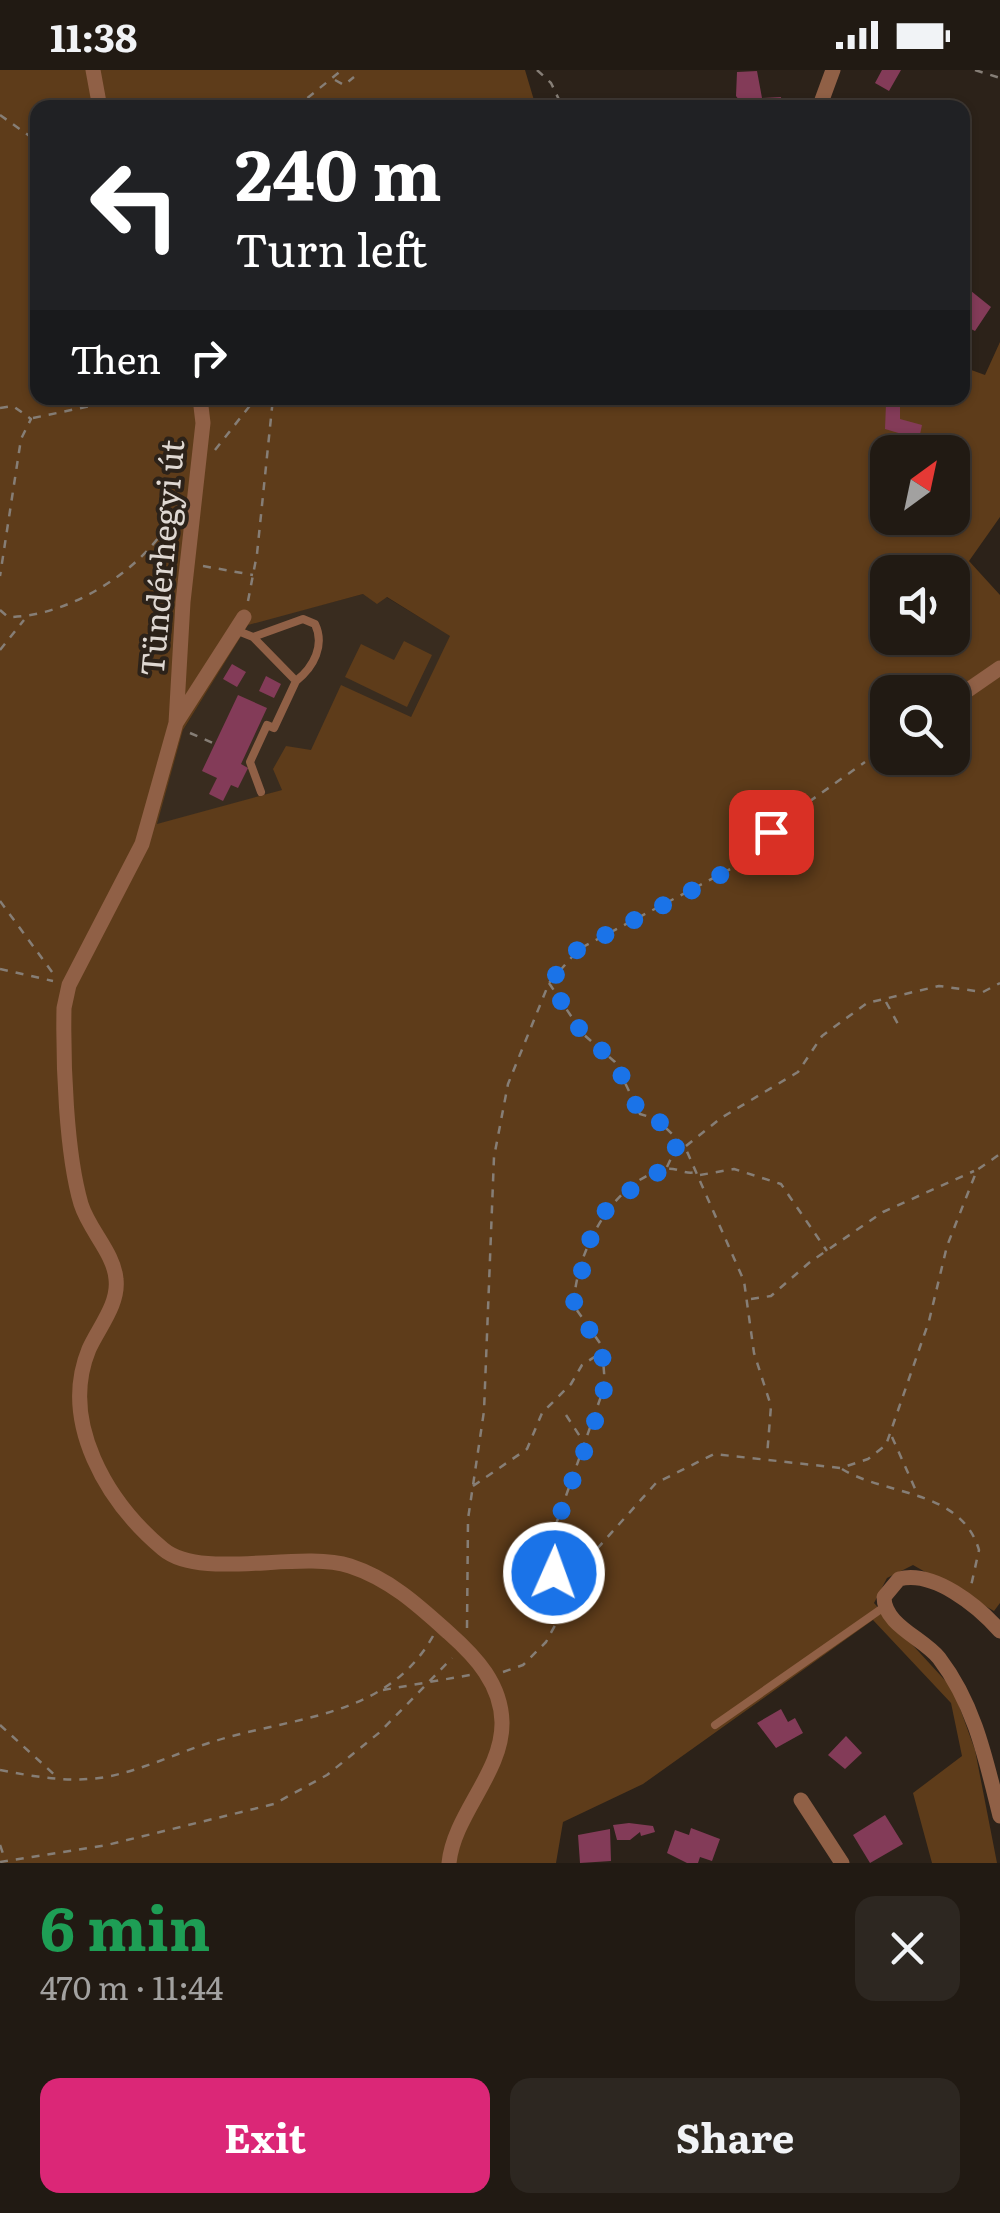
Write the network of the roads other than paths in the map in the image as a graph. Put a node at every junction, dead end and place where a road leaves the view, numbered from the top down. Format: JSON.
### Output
{"nodes":[{"id":1,"x":93,"y":70,"type":"edge"},
{"id":2,"x":833,"y":70,"type":"edge"},
{"id":3,"x":99,"y":100,"type":"edge"},
{"id":4,"x":823,"y":100,"type":"edge"},
{"id":5,"x":201,"y":405,"type":"edge"},
{"id":6,"x":245,"y":628,"type":"junction"},
{"id":7,"x":1000,"y":668,"type":"edge"},
{"id":8,"x":296,"y":681,"type":"junction"},
{"id":9,"x":970,"y":688,"type":"edge"},
{"id":10,"x":176,"y":725,"type":"junction"},
{"id":11,"x":261,"y":792,"type":"dead end"},
{"id":12,"x":884,"y":1607,"type":"junction"},
{"id":13,"x":1000,"y":1631,"type":"edge"},
{"id":14,"x":715,"y":1725,"type":"dead end"},
{"id":15,"x":801,"y":1800,"type":"dead end"},
{"id":16,"x":1000,"y":1816,"type":"edge"},
{"id":17,"x":449,"y":1863,"type":"edge"},
{"id":18,"x":842,"y":1863,"type":"edge"}],
"edges":[{"from":1,"to":3,"type":"street"},
{"from":2,"to":4,"type":"street"},
{"from":5,"to":10,"type":"street","name":"Tündérhegyi út"},
{"from":6,"to":8,"type":"lane"},
{"from":6,"to":8,"type":"lane"},
{"from":6,"to":10,"type":"street"},
{"from":7,"to":9,"type":"street"},
{"from":8,"to":11,"type":"lane"},
{"from":10,"to":17,"type":"street"},
{"from":12,"to":13,"type":"street"},
{"from":12,"to":14,"type":"lane"},
{"from":12,"to":16,"type":"street"},
{"from":15,"to":18,"type":"street"}]}
